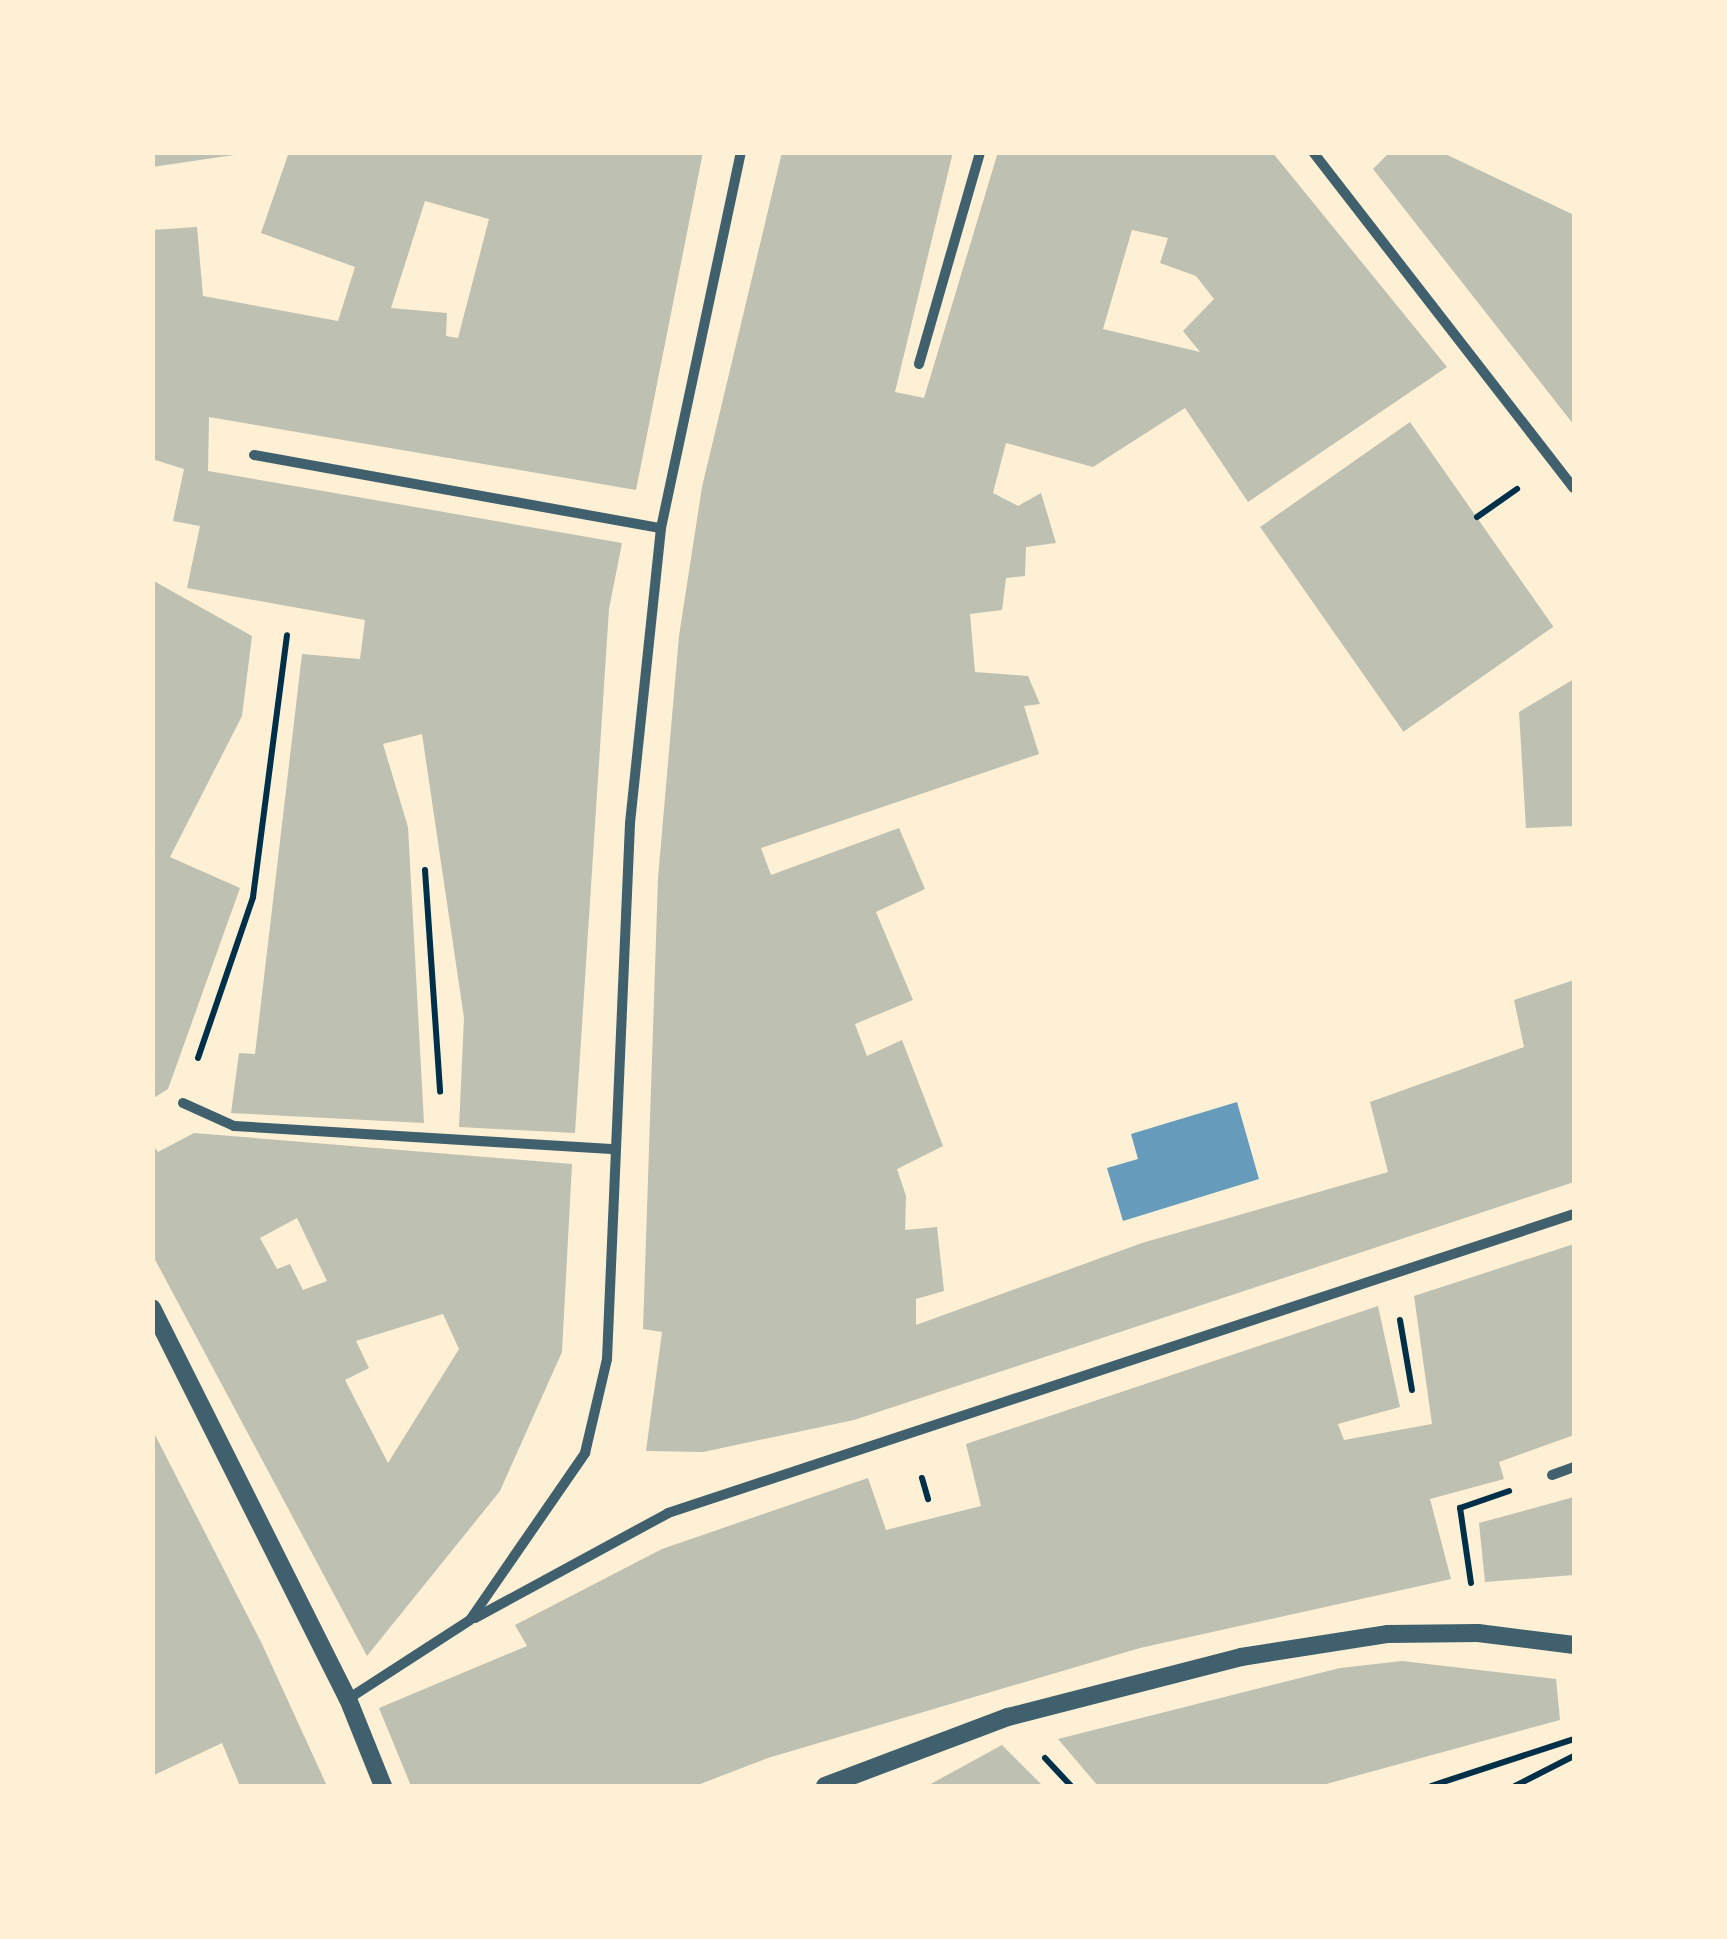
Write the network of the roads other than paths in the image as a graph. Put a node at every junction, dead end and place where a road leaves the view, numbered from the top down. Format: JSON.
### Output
{"nodes":[{"id":1,"x":741,"y":152,"type":"edge"},
{"id":2,"x":980,"y":152,"type":"edge"},
{"id":3,"x":1312,"y":152,"type":"edge"},
{"id":4,"x":918,"y":364,"type":"dead end"},
{"id":5,"x":254,"y":456,"type":"dead end"},
{"id":6,"x":1574,"y":488,"type":"edge"},
{"id":7,"x":661,"y":528,"type":"junction"},
{"id":8,"x":183,"y":1104,"type":"road end"},
{"id":9,"x":616,"y":1149,"type":"junction"},
{"id":10,"x":1574,"y":1214,"type":"edge"},
{"id":11,"x":152,"y":1308,"type":"edge"},
{"id":12,"x":1574,"y":1467,"type":"edge"},
{"id":13,"x":1552,"y":1475,"type":"road end"},
{"id":14,"x":470,"y":1620,"type":"junction"},
{"id":15,"x":1574,"y":1646,"type":"edge"},
{"id":16,"x":348,"y":1699,"type":"junction"},
{"id":17,"x":384,"y":1786,"type":"edge"},
{"id":18,"x":825,"y":1786,"type":"edge"}],
"edges":[{"from":1,"to":7,"type":"street"},
{"from":2,"to":4,"type":"street"},
{"from":3,"to":6,"type":"street"},
{"from":5,"to":7,"type":"street"},
{"from":7,"to":9,"type":"street"},
{"from":8,"to":9,"type":"street"},
{"from":9,"to":14,"type":"street"},
{"from":10,"to":14,"type":"street"},
{"from":11,"to":16,"type":"street"},
{"from":12,"to":13,"type":"street"},
{"from":14,"to":16,"type":"street"},
{"from":15,"to":18,"type":"street"},
{"from":16,"to":17,"type":"street"}]}
